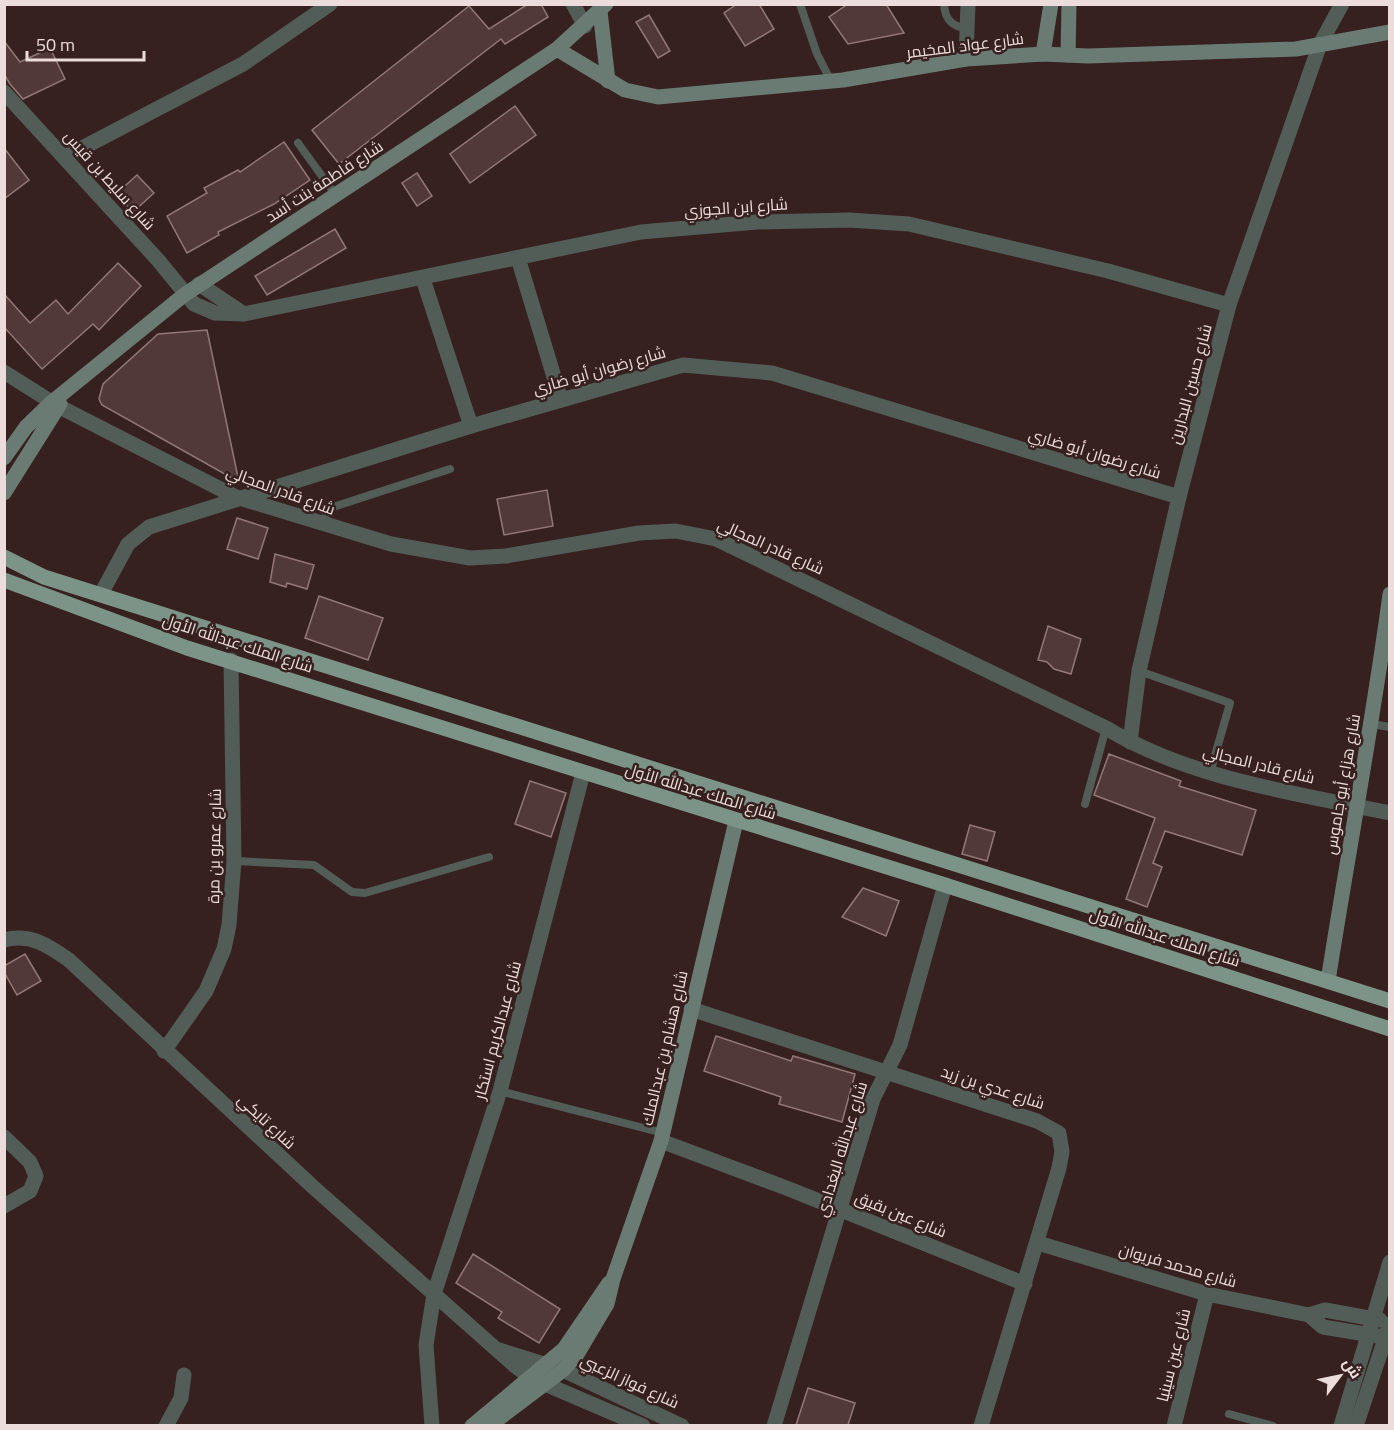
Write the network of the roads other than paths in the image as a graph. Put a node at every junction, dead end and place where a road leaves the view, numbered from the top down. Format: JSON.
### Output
{"nodes":[{"id":1,"x":330,"y":4,"type":"edge"},
{"id":2,"x":573,"y":4,"type":"edge"},
{"id":3,"x":800,"y":4,"type":"edge"},
{"id":4,"x":944,"y":4,"type":"edge"},
{"id":5,"x":968,"y":4,"type":"edge"},
{"id":6,"x":1051,"y":4,"type":"edge"},
{"id":7,"x":1069,"y":4,"type":"edge"},
{"id":8,"x":1342,"y":4,"type":"edge"},
{"id":9,"x":603,"y":8,"type":"edge"},
{"id":10,"x":585,"y":26,"type":"junction"},
{"id":11,"x":967,"y":28,"type":"junction"},
{"id":12,"x":1389,"y":32,"type":"edge"},
{"id":13,"x":1320,"y":44,"type":"junction"},
{"id":14,"x":557,"y":49,"type":"junction"},
{"id":15,"x":1043,"y":54,"type":"junction"},
{"id":16,"x":1068,"y":55,"type":"junction"},
{"id":17,"x":966,"y":59,"type":"junction"},
{"id":18,"x":608,"y":81,"type":"junction"},
{"id":19,"x":831,"y":81,"type":"junction"},
{"id":20,"x":4,"y":92,"type":"edge"},
{"id":21,"x":298,"y":143,"type":"dead end"},
{"id":22,"x":65,"y":157,"type":"junction"},
{"id":23,"x":335,"y":194,"type":"junction"},
{"id":24,"x":518,"y":258,"type":"junction"},
{"id":25,"x":423,"y":279,"type":"junction"},
{"id":26,"x":199,"y":284,"type":"junction"},
{"id":27,"x":184,"y":295,"type":"junction"},
{"id":28,"x":1228,"y":305,"type":"junction"},
{"id":29,"x":244,"y":314,"type":"junction"},
{"id":30,"x":4,"y":372,"type":"edge"},
{"id":31,"x":58,"y":400,"type":"junction"},
{"id":32,"x":561,"y":400,"type":"junction"},
{"id":33,"x":471,"y":426,"type":"junction"},
{"id":34,"x":4,"y":458,"type":"edge"},
{"id":35,"x":450,"y":469,"type":"dead end"},
{"id":36,"x":4,"y":493,"type":"edge"},
{"id":37,"x":236,"y":497,"type":"junction"},
{"id":38,"x":1179,"y":497,"type":"junction"},
{"id":39,"x":320,"y":524,"type":"junction"},
{"id":40,"x":4,"y":557,"type":"edge"},
{"id":41,"x":4,"y":580,"type":"edge"},
{"id":42,"x":26,"y":590,"type":"junction"},
{"id":43,"x":4,"y":592,"type":"edge"},
{"id":44,"x":101,"y":594,"type":"junction"},
{"id":45,"x":1389,"y":594,"type":"edge"},
{"id":46,"x":231,"y":660,"type":"junction"},
{"id":47,"x":1139,"y":671,"type":"junction"},
{"id":48,"x":1371,"y":724,"type":"junction"},
{"id":49,"x":1389,"y":727,"type":"edge"},
{"id":50,"x":1106,"y":728,"type":"junction"},
{"id":51,"x":1130,"y":742,"type":"junction"},
{"id":52,"x":584,"y":773,"type":"junction"},
{"id":53,"x":1210,"y":773,"type":"junction"},
{"id":54,"x":1085,"y":804,"type":"dead end"},
{"id":55,"x":1355,"y":806,"type":"junction"},
{"id":56,"x":1389,"y":813,"type":"edge"},
{"id":57,"x":736,"y":821,"type":"junction"},
{"id":58,"x":489,"y":857,"type":"dead end"},
{"id":59,"x":234,"y":861,"type":"junction"},
{"id":60,"x":945,"y":885,"type":"junction"},
{"id":61,"x":4,"y":940,"type":"edge"},
{"id":62,"x":1328,"y":981,"type":"junction"},
{"id":63,"x":1389,"y":1001,"type":"edge"},
{"id":64,"x":692,"y":1009,"type":"junction"},
{"id":65,"x":1389,"y":1029,"type":"edge"},
{"id":66,"x":164,"y":1051,"type":"junction"},
{"id":67,"x":887,"y":1071,"type":"junction"},
{"id":68,"x":500,"y":1091,"type":"junction"},
{"id":69,"x":4,"y":1137,"type":"edge"},
{"id":70,"x":662,"y":1137,"type":"junction"},
{"id":71,"x":4,"y":1206,"type":"edge"},
{"id":72,"x":840,"y":1209,"type":"junction"},
{"id":73,"x":1038,"y":1243,"type":"junction"},
{"id":74,"x":1389,"y":1262,"type":"edge"},
{"id":75,"x":613,"y":1279,"type":"junction"},
{"id":76,"x":1025,"y":1284,"type":"junction"},
{"id":77,"x":434,"y":1294,"type":"junction"},
{"id":78,"x":1207,"y":1294,"type":"junction"},
{"id":79,"x":1369,"y":1326,"type":"junction"},
{"id":80,"x":1388,"y":1330,"type":"edge"},
{"id":81,"x":499,"y":1350,"type":"junction"},
{"id":82,"x":548,"y":1364,"type":"junction"},
{"id":83,"x":563,"y":1370,"type":"junction"},
{"id":84,"x":184,"y":1375,"type":"dead end"},
{"id":85,"x":538,"y":1381,"type":"junction"},
{"id":86,"x":1229,"y":1414,"type":"dead end"},
{"id":87,"x":166,"y":1425,"type":"edge"},
{"id":88,"x":432,"y":1425,"type":"edge"},
{"id":89,"x":472,"y":1425,"type":"edge"},
{"id":90,"x":489,"y":1425,"type":"edge"},
{"id":91,"x":643,"y":1425,"type":"edge"},
{"id":92,"x":682,"y":1425,"type":"edge"},
{"id":93,"x":774,"y":1425,"type":"edge"},
{"id":94,"x":981,"y":1425,"type":"edge"},
{"id":95,"x":1174,"y":1425,"type":"edge"},
{"id":96,"x":1273,"y":1425,"type":"edge"},
{"id":97,"x":1341,"y":1425,"type":"edge"},
{"id":98,"x":1356,"y":1425,"type":"edge"}],
"edges":[{"from":1,"to":22,"type":"street"},
{"from":2,"to":10,"type":"street"},
{"from":3,"to":19,"type":"lane"},
{"from":4,"to":11,"type":"lane"},
{"from":5,"to":11,"type":"street"},
{"from":6,"to":15,"type":"street"},
{"from":7,"to":16,"type":"street"},
{"from":8,"to":13,"type":"street","name":"شارع حسين البدارين"},
{"from":9,"to":10,"type":"street","name":"شارع فاطمة بنت أسد"},
{"from":9,"to":18,"type":"street"},
{"from":10,"to":14,"type":"street","name":"شارع فاطمة بنت أسد"},
{"from":11,"to":17,"type":"street"},
{"from":12,"to":13,"type":"street","name":"شارع عواد المخيمر"},
{"from":13,"to":16,"type":"street","name":"شارع عواد المخيمر"},
{"from":13,"to":28,"type":"street","name":"شارع حسين البدارين"},
{"from":14,"to":18,"type":"street","name":"شارع عواد المخيمر"},
{"from":14,"to":23,"type":"street","name":"شارع فاطمة بنت أسد"},
{"from":15,"to":16,"type":"street","name":"شارع عواد المخيمر"},
{"from":15,"to":17,"type":"street","name":"شارع عواد المخيمر"},
{"from":17,"to":19,"type":"street","name":"شارع عواد المخيمر"},
{"from":18,"to":19,"type":"street","name":"شارع عواد المخيمر"},
{"from":20,"to":22,"type":"street","name":"شارع سليط بن قيس"},
{"from":21,"to":23,"type":"lane"},
{"from":22,"to":27,"type":"street","name":"شارع سليط بن قيس"},
{"from":23,"to":26,"type":"street","name":"شارع فاطمة بنت أسد"},
{"from":24,"to":25,"type":"street","name":"شارع ابن الجوزي"},
{"from":24,"to":28,"type":"street","name":"شارع ابن الجوزي"},
{"from":24,"to":32,"type":"street"},
{"from":25,"to":29,"type":"street","name":"شارع ابن الجوزي"},
{"from":25,"to":33,"type":"street"},
{"from":26,"to":27,"type":"street","name":"شارع فاطمة بنت أسد"},
{"from":26,"to":29,"type":"street"},
{"from":27,"to":29,"type":"street","name":"شارع ابن الجوزي"},
{"from":27,"to":31,"type":"street","name":"شارع فاطمة بنت أسد"},
{"from":28,"to":38,"type":"street","name":"شارع حسين البدارين"},
{"from":30,"to":31,"type":"street","name":"شارع قادر المجالي"},
{"from":31,"to":34,"type":"street","name":"شارع فاطمة بنت أسد"},
{"from":31,"to":36,"type":"street","name":"شارع فاطمة بنت أسد"},
{"from":31,"to":37,"type":"street","name":"شارع قادر المجالي"},
{"from":32,"to":33,"type":"street","name":"شارع رضوان أبو ضاري"},
{"from":32,"to":38,"type":"street","name":"شارع رضوان أبو ضاري"},
{"from":33,"to":37,"type":"street","name":"شارع رضوان أبو ضاري"},
{"from":35,"to":39,"type":"lane"},
{"from":37,"to":39,"type":"street","name":"شارع قادر المجالي"},
{"from":37,"to":44,"type":"street","name":"شارع رضوان أبو ضاري"},
{"from":38,"to":47,"type":"street","name":"شارع حسين البدارين"},
{"from":39,"to":50,"type":"street","name":"شارع قادر المجالي"},
{"from":40,"to":44,"type":"main road","name":"شارع الملك عبدالله الأول"},
{"from":41,"to":42,"type":"main road","name":"شارع الملك عبدالله الأول"},
{"from":42,"to":43,"type":"main road"},
{"from":42,"to":46,"type":"main road","name":"شارع الملك عبدالله الأول"},
{"from":44,"to":62,"type":"main road","name":"شارع الملك عبدالله الأول"},
{"from":45,"to":48,"type":"street","name":"شارع هزاع أبو جاموس"},
{"from":46,"to":52,"type":"main road","name":"شارع الملك عبدالله الأول"},
{"from":46,"to":59,"type":"street","name":"شارع عمرو بن مرة"},
{"from":47,"to":51,"type":"street","name":"شارع حسين البدارين"},
{"from":47,"to":53,"type":"lane"},
{"from":48,"to":49,"type":"lane"},
{"from":48,"to":55,"type":"street","name":"شارع هزاع أبو جاموس"},
{"from":50,"to":51,"type":"street","name":"شارع قادر المجالي"},
{"from":50,"to":54,"type":"lane"},
{"from":51,"to":53,"type":"street","name":"شارع قادر المجالي"},
{"from":52,"to":57,"type":"main road","name":"شارع الملك عبدالله الأول"},
{"from":52,"to":68,"type":"street","name":"شارع عبدالكريم استكار"},
{"from":53,"to":55,"type":"street","name":"شارع قادر المجالي"},
{"from":55,"to":56,"type":"street","name":"شارع قادر المجالي"},
{"from":55,"to":62,"type":"street","name":"شارع هزاع أبو جاموس"},
{"from":57,"to":60,"type":"main road","name":"شارع الملك عبدالله الأول"},
{"from":57,"to":64,"type":"street","name":"شارع هشام بن عبدالملك"},
{"from":58,"to":59,"type":"lane"},
{"from":59,"to":66,"type":"street","name":"شارع عمرو بن مرة"},
{"from":60,"to":65,"type":"main road","name":"شارع الملك عبدالله الأول"},
{"from":60,"to":67,"type":"street","name":"شارع عبدالله البغدادي"},
{"from":61,"to":66,"type":"street","name":"شارع تايكي"},
{"from":62,"to":63,"type":"main road","name":"شارع الملك عبدالله الأول"},
{"from":64,"to":67,"type":"street","name":"شارع عدي بن زيد"},
{"from":64,"to":70,"type":"street","name":"شارع هشام بن عبدالملك"},
{"from":66,"to":77,"type":"street","name":"شارع تايكي"},
{"from":67,"to":72,"type":"street","name":"شارع عبدالله البغدادي"},
{"from":67,"to":73,"type":"street","name":"شارع عدي بن زيد"},
{"from":68,"to":70,"type":"lane"},
{"from":68,"to":77,"type":"street","name":"شارع عبدالكريم استكار"},
{"from":69,"to":71,"type":"street"},
{"from":70,"to":72,"type":"street","name":"شارع عين بقيق"},
{"from":70,"to":75,"type":"street","name":"شارع هشام بن عبدالملك"},
{"from":72,"to":76,"type":"street","name":"شارع عين بقيق"},
{"from":72,"to":93,"type":"street","name":"شارع عبدالله البغدادي"},
{"from":73,"to":76,"type":"street","name":"شارع عدي بن زيد"},
{"from":73,"to":78,"type":"street","name":"شارع محمد فريوان"},
{"from":74,"to":79,"type":"street"},
{"from":75,"to":82,"type":"street","name":"شارع هشام بن عبدالملك"},
{"from":75,"to":83,"type":"street","name":"شارع هشام بن عبدالملك"},
{"from":76,"to":94,"type":"street","name":"شارع عدي بن زيد"},
{"from":77,"to":81,"type":"street","name":"شارع تايكي"},
{"from":77,"to":88,"type":"street","name":"شارع عبدالكريم استكار"},
{"from":78,"to":79,"type":"street","name":"شارع محمد فريوان"},
{"from":78,"to":95,"type":"street","name":"شارع عين سينيا"},
{"from":79,"to":80,"type":"street","name":"شارع محمد فريوان"},
{"from":79,"to":97,"type":"street"},
{"from":80,"to":98,"type":"street"},
{"from":81,"to":82,"type":"street","name":"شارع تايكي"},
{"from":81,"to":85,"type":"street","name":"شارع تايكي"},
{"from":82,"to":83,"type":"street","name":"شارع تايكي"},
{"from":82,"to":85,"type":"street","name":"شارع هشام بن عبدالملك"},
{"from":83,"to":85,"type":"street","name":"شارع هشام بن عبدالملك"},
{"from":83,"to":92,"type":"street","name":"شارع فواز الزعبي"},
{"from":84,"to":87,"type":"street"},
{"from":85,"to":89,"type":"street","name":"شارع هشام بن عبدالملك"},
{"from":85,"to":90,"type":"street","name":"شارع هشام بن عبدالملك"},
{"from":85,"to":91,"type":"street"},
{"from":86,"to":96,"type":"lane"}]}
